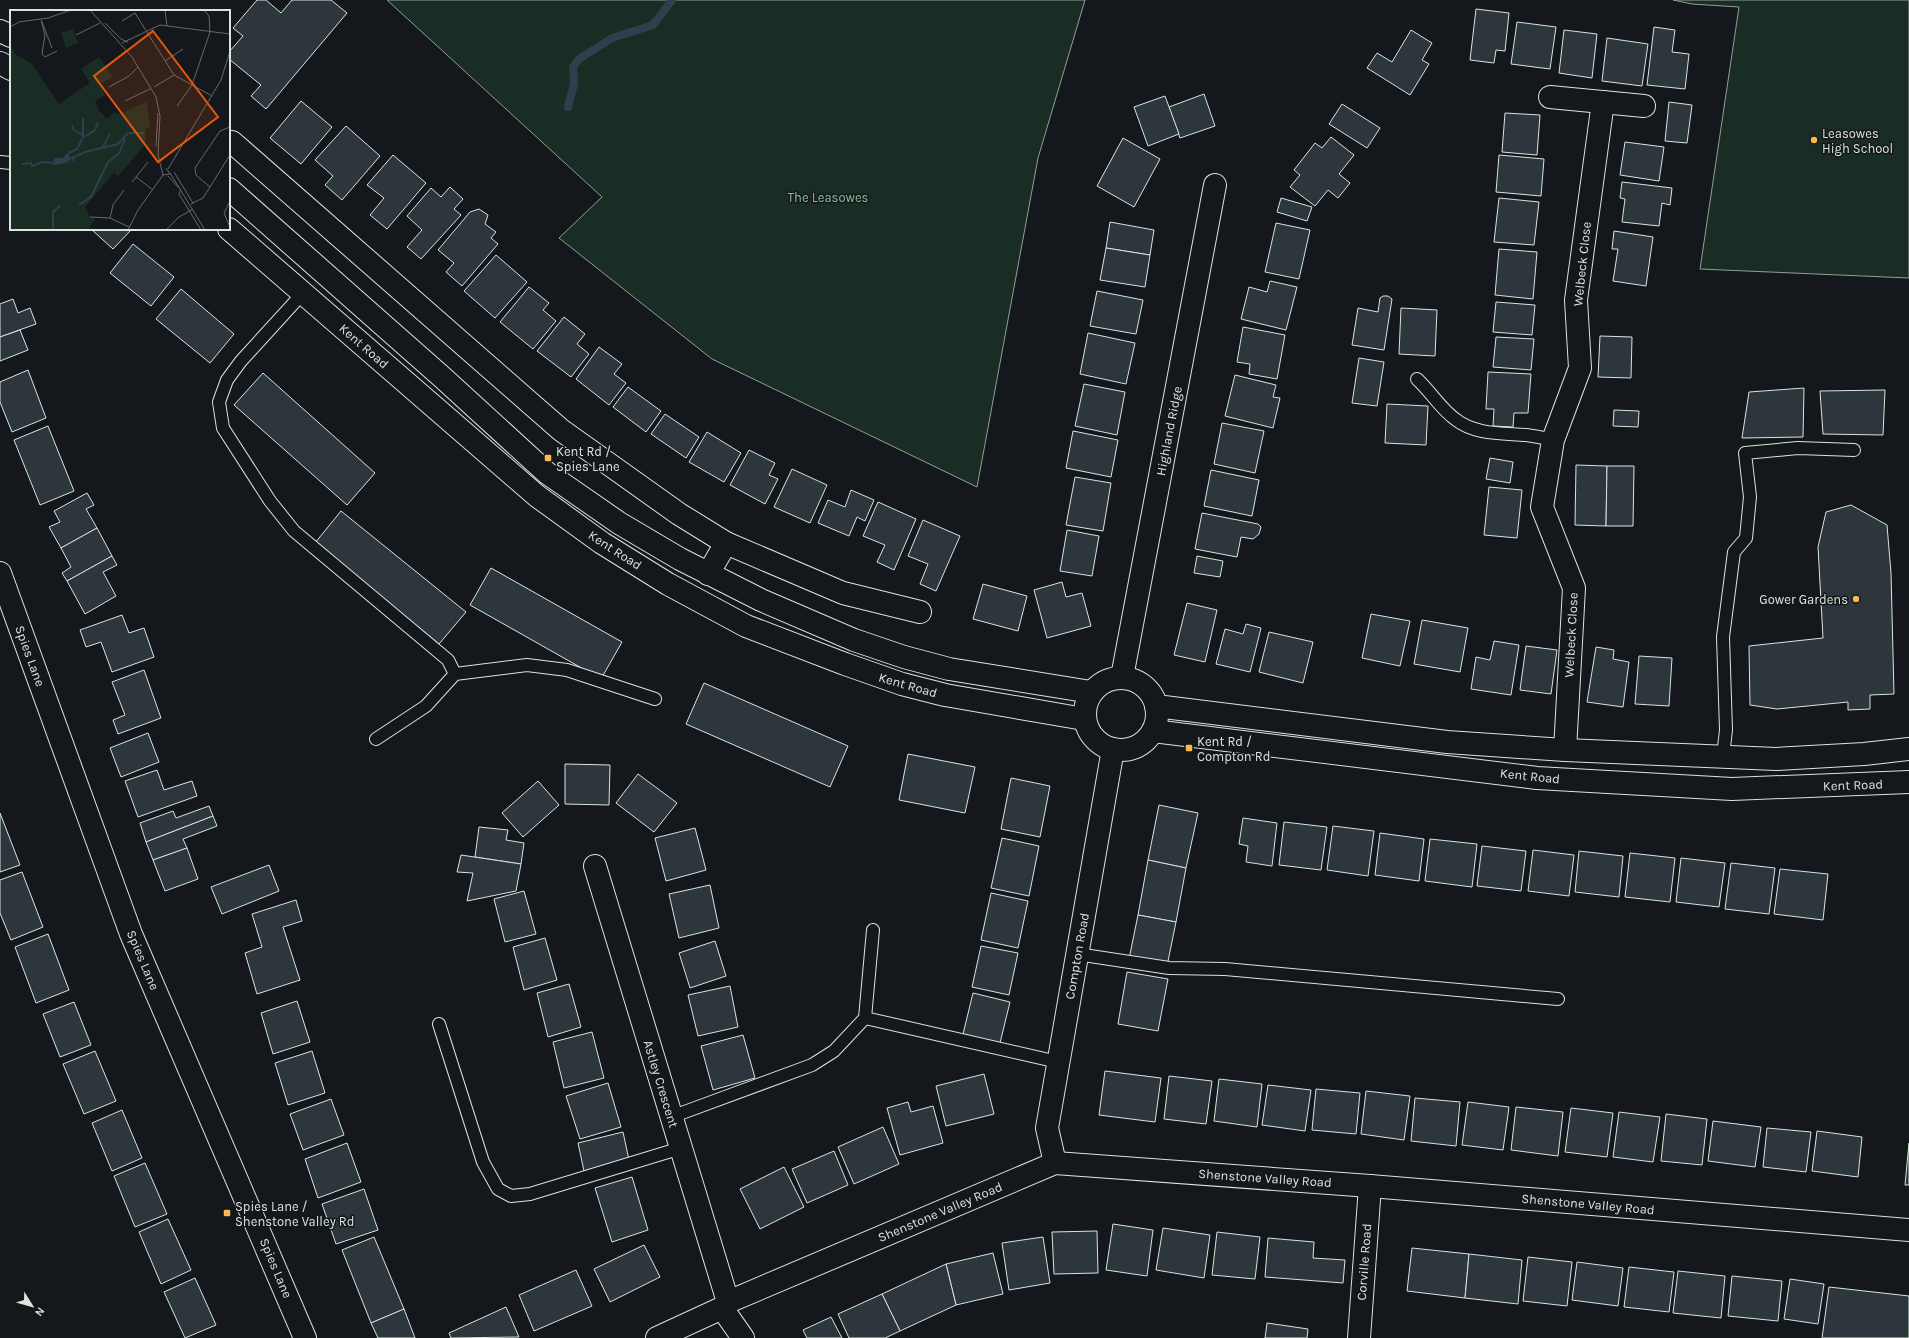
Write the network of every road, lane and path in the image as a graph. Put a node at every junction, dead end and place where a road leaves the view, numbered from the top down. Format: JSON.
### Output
{"nodes":[{"id":1,"x":0,"y":31,"type":"edge"},
{"id":2,"x":10,"y":36,"type":"edge"},
{"id":3,"x":0,"y":64,"type":"edge"},
{"id":4,"x":10,"y":69,"type":"edge"},
{"id":5,"x":1550,"y":97,"type":"dead end"},
{"id":6,"x":1603,"y":102,"type":"junction"},
{"id":7,"x":1644,"y":106,"type":"dead end"},
{"id":8,"x":232,"y":142,"type":"dead end"},
{"id":9,"x":1214,"y":186,"type":"dead end"},
{"id":10,"x":230,"y":190,"type":"edge"},
{"id":11,"x":230,"y":230,"type":"edge"},
{"id":12,"x":303,"y":293,"type":"junction"},
{"id":13,"x":1417,"y":379,"type":"dead end"},
{"id":14,"x":1553,"y":440,"type":"junction"},
{"id":15,"x":1854,"y":450,"type":"dead end"},
{"id":16,"x":726,"y":543,"type":"junction"},
{"id":17,"x":0,"y":573,"type":"edge"},
{"id":18,"x":708,"y":574,"type":"junction"},
{"id":19,"x":920,"y":612,"type":"dead end"},
{"id":20,"x":455,"y":674,"type":"junction"},
{"id":21,"x":1122,"y":677,"type":"junction"},
{"id":22,"x":1091,"y":692,"type":"junction"},
{"id":23,"x":654,"y":699,"type":"dead end"},
{"id":24,"x":1156,"y":706,"type":"junction"},
{"id":25,"x":1084,"y":718,"type":"junction"},
{"id":26,"x":1153,"y":731,"type":"junction"},
{"id":27,"x":376,"y":739,"type":"dead end"},
{"id":28,"x":1909,"y":748,"type":"edge"},
{"id":29,"x":1114,"y":749,"type":"junction"},
{"id":30,"x":1565,"y":750,"type":"junction"},
{"id":31,"x":1723,"y":756,"type":"junction"},
{"id":32,"x":1909,"y":782,"type":"edge"},
{"id":33,"x":595,"y":866,"type":"dead end"},
{"id":34,"x":872,"y":930,"type":"dead end"},
{"id":35,"x":1077,"y":954,"type":"junction"},
{"id":36,"x":1558,"y":999,"type":"dead end"},
{"id":37,"x":865,"y":1018,"type":"junction"},
{"id":38,"x":439,"y":1024,"type":"dead end"},
{"id":39,"x":1058,"y":1062,"type":"junction"},
{"id":40,"x":671,"y":1117,"type":"junction"},
{"id":41,"x":680,"y":1148,"type":"junction"},
{"id":42,"x":1055,"y":1163,"type":"junction"},
{"id":43,"x":1370,"y":1186,"type":"junction"},
{"id":44,"x":1909,"y":1230,"type":"edge"},
{"id":45,"x":725,"y":1305,"type":"junction"},
{"id":46,"x":305,"y":1338,"type":"edge"},
{"id":47,"x":657,"y":1338,"type":"edge"},
{"id":48,"x":742,"y":1338,"type":"edge"},
{"id":49,"x":1359,"y":1338,"type":"edge"}],
"edges":[{"from":1,"to":2,"type":"main road"},
{"from":3,"to":4,"type":"main road"},
{"from":5,"to":6,"type":"main road"},
{"from":6,"to":7,"type":"main road"},
{"from":6,"to":14,"type":"main road","name":"Welbeck Close"},
{"from":8,"to":16,"type":"main road"},
{"from":9,"to":21,"type":"main road","name":"Highland Ridge"},
{"from":10,"to":18,"type":"main road","name":"Kent Road"},
{"from":11,"to":12,"type":"main road","name":"Kent Road"},
{"from":12,"to":20,"type":"lane"},
{"from":12,"to":25,"type":"main road","name":"Kent Road"},
{"from":13,"to":14,"type":"lane"},
{"from":14,"to":30,"type":"main road","name":"Welbeck Close"},
{"from":15,"to":31,"type":"lane"},
{"from":16,"to":18,"type":"main road"},
{"from":16,"to":19,"type":"main road"},
{"from":17,"to":46,"type":"main road","name":"Spies Lane"},
{"from":18,"to":22,"type":"main road","name":"Kent Road"},
{"from":20,"to":23,"type":"lane"},
{"from":20,"to":27,"type":"lane"},
{"from":21,"to":22,"type":"main road"},
{"from":21,"to":24,"type":"main road"},
{"from":22,"to":25,"type":"main road"},
{"from":24,"to":26,"type":"main road"},
{"from":24,"to":30,"type":"main road"},
{"from":25,"to":29,"type":"main road"},
{"from":26,"to":29,"type":"main road"},
{"from":26,"to":32,"type":"main road","name":"Kent Road"},
{"from":28,"to":31,"type":"main road"},
{"from":29,"to":35,"type":"main road","name":"Compton Road"},
{"from":30,"to":31,"type":"main road"},
{"from":33,"to":40,"type":"main road","name":"Astley Crescent"},
{"from":34,"to":37,"type":"lane"},
{"from":35,"to":36,"type":"lane"},
{"from":35,"to":39,"type":"main road","name":"Compton Road"},
{"from":37,"to":39,"type":"lane"},
{"from":37,"to":40,"type":"lane"},
{"from":38,"to":41,"type":"lane"},
{"from":39,"to":42,"type":"main road","name":"Compton Road"},
{"from":40,"to":41,"type":"main road","name":"Astley Crescent"},
{"from":41,"to":45,"type":"main road","name":"Astley Crescent"},
{"from":42,"to":43,"type":"main road","name":"Shenstone Valley Road"},
{"from":42,"to":45,"type":"main road","name":"Shenstone Valley Road"},
{"from":43,"to":44,"type":"main road","name":"Shenstone Valley Road"},
{"from":43,"to":49,"type":"main road","name":"Corville Road"},
{"from":45,"to":47,"type":"main road","name":"Shenstone Valley Road"},
{"from":45,"to":48,"type":"main road","name":"Astley Crescent"}]}
